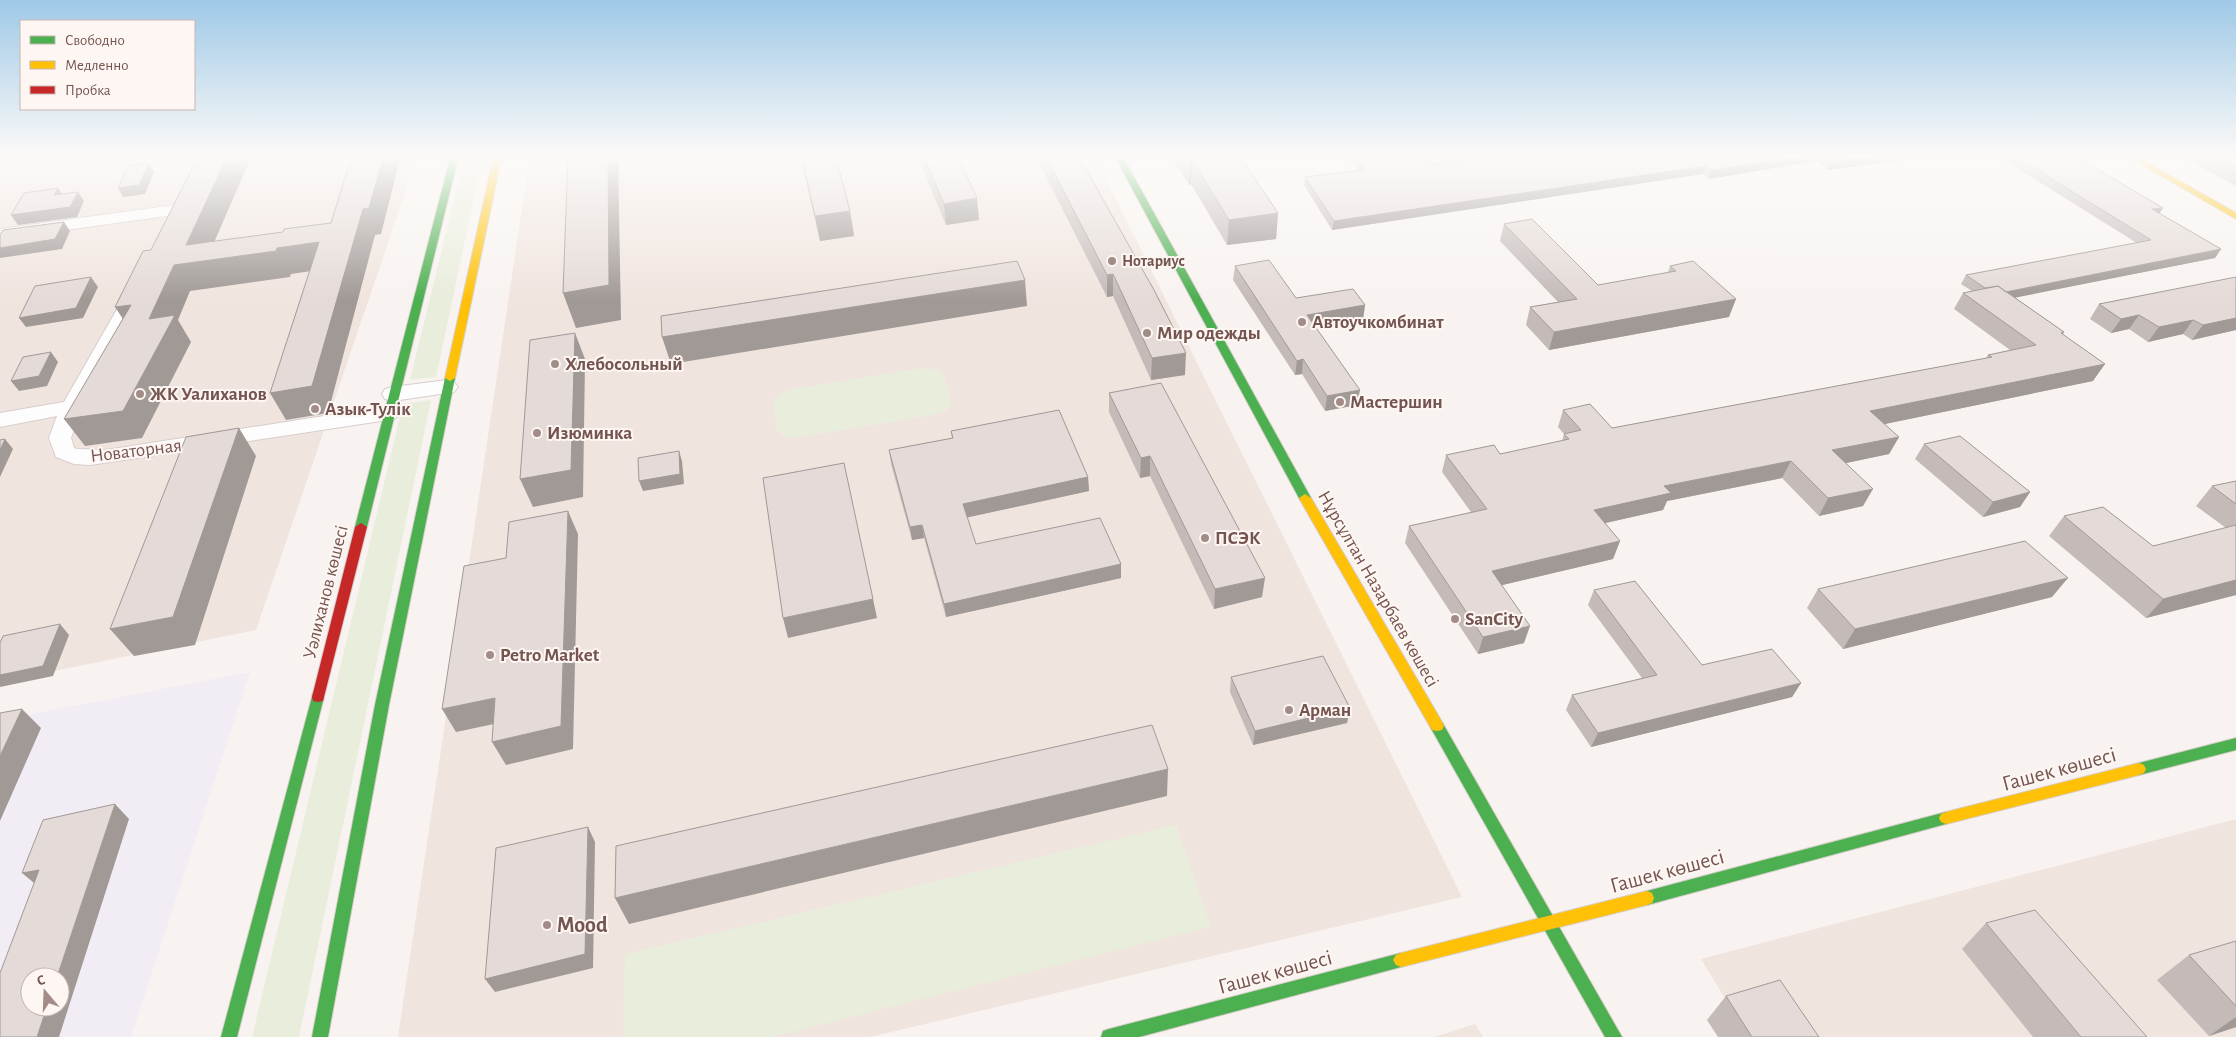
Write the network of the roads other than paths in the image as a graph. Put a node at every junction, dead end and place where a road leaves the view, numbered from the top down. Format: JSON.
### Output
{"nodes":[{"id":1,"x":442,"y":203,"type":"edge"},
{"id":2,"x":487,"y":203,"type":"edge"},
{"id":3,"x":1145,"y":203,"type":"edge"},
{"id":4,"x":2214,"y":203,"type":"edge"},
{"id":5,"x":182,"y":209,"type":"edge"},
{"id":6,"x":2236,"y":216,"type":"edge"},
{"id":7,"x":0,"y":234,"type":"edge"},
{"id":8,"x":147,"y":273,"type":"edge"},
{"id":9,"x":447,"y":387,"type":"junction"},
{"id":10,"x":391,"y":404,"type":"junction"},
{"id":11,"x":72,"y":408,"type":"junction"},
{"id":12,"x":0,"y":420,"type":"edge"},
{"id":13,"x":2236,"y":744,"type":"edge"},
{"id":14,"x":1550,"y":924,"type":"junction"},
{"id":15,"x":229,"y":1037,"type":"edge"},
{"id":16,"x":320,"y":1037,"type":"edge"},
{"id":17,"x":1109,"y":1037,"type":"edge"},
{"id":18,"x":1614,"y":1037,"type":"edge"}],
"edges":[{"from":1,"to":10,"type":"main road","name":"Уәлиханов көшесі"},
{"from":2,"to":9,"type":"main road"},
{"from":3,"to":14,"type":"main road","name":"Нұрсұлтан Назарбаев көшесі"},
{"from":4,"to":6,"type":"main road"},
{"from":5,"to":7,"type":"street"},
{"from":8,"to":11,"type":"street"},
{"from":9,"to":10,"type":"street"},
{"from":9,"to":16,"type":"main road"},
{"from":10,"to":11,"type":"street","name":"Новаторная"},
{"from":10,"to":15,"type":"main road","name":"Уәлиханов көшесі"},
{"from":11,"to":12,"type":"street"},
{"from":13,"to":14,"type":"main road","name":"Гашек көшесі"},
{"from":14,"to":17,"type":"main road","name":"Гашек көшесі"},
{"from":14,"to":18,"type":"main road","name":"Нұрсұлтан Назарбаев көшесі"}]}
